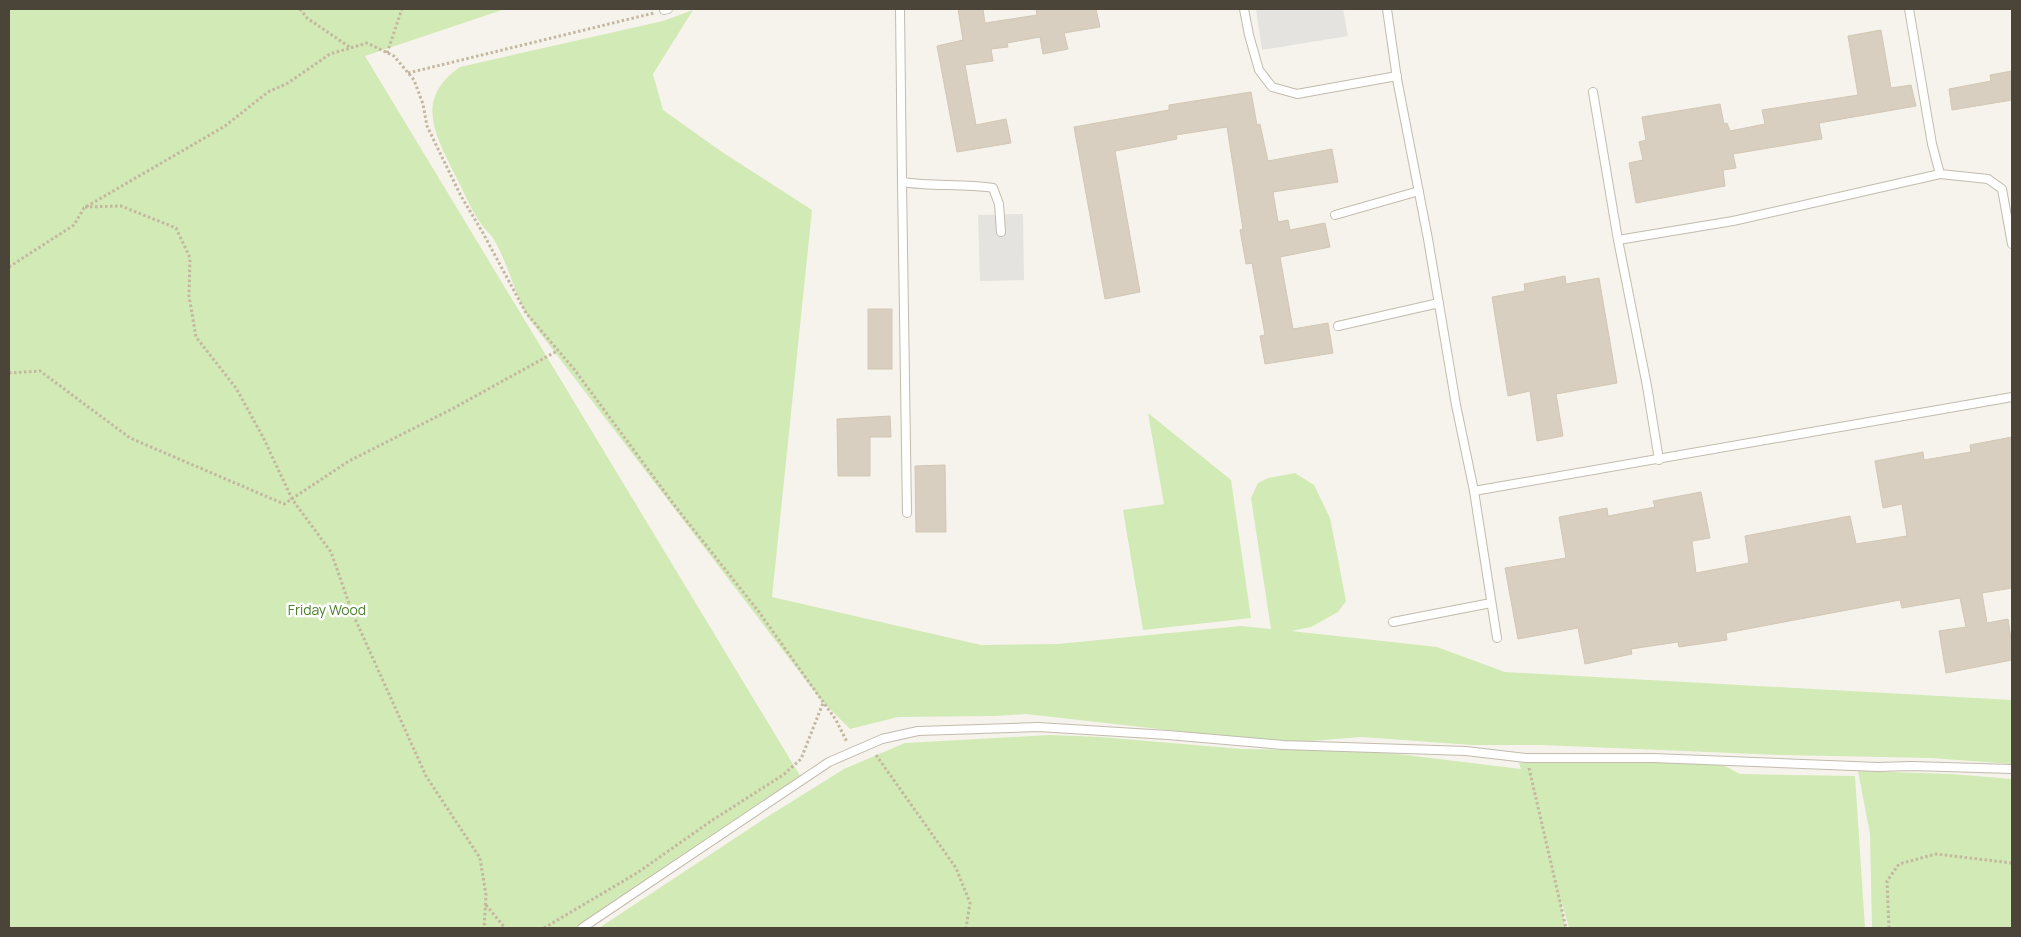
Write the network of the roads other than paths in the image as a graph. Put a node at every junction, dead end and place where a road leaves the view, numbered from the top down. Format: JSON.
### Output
{"nodes":[{"id":1,"x":900,"y":9,"type":"edge"},
{"id":2,"x":1244,"y":9,"type":"edge"},
{"id":3,"x":1387,"y":9,"type":"edge"},
{"id":4,"x":1909,"y":9,"type":"edge"},
{"id":5,"x":1396,"y":76,"type":"junction"},
{"id":6,"x":1593,"y":92,"type":"dead end"},
{"id":7,"x":1940,"y":174,"type":"junction"},
{"id":8,"x":902,"y":182,"type":"junction"},
{"id":9,"x":1418,"y":191,"type":"junction"},
{"id":10,"x":1335,"y":215,"type":"dead end"},
{"id":11,"x":1001,"y":232,"type":"dead end"},
{"id":12,"x":1618,"y":240,"type":"junction"},
{"id":13,"x":2012,"y":244,"type":"edge"},
{"id":14,"x":1439,"y":303,"type":"junction"},
{"id":15,"x":1338,"y":326,"type":"dead end"},
{"id":16,"x":2012,"y":398,"type":"edge"},
{"id":17,"x":1659,"y":460,"type":"junction"},
{"id":18,"x":1474,"y":491,"type":"junction"},
{"id":19,"x":907,"y":513,"type":"dead end"},
{"id":20,"x":1491,"y":603,"type":"junction"},
{"id":21,"x":1392,"y":622,"type":"dead end"},
{"id":22,"x":1497,"y":638,"type":"dead end"},
{"id":23,"x":2012,"y":769,"type":"edge"},
{"id":24,"x":582,"y":928,"type":"edge"}],
"edges":[{"from":1,"to":8,"type":"lane"},
{"from":2,"to":5,"type":"lane"},
{"from":3,"to":5,"type":"lane"},
{"from":4,"to":7,"type":"lane"},
{"from":5,"to":9,"type":"lane"},
{"from":6,"to":12,"type":"lane"},
{"from":7,"to":12,"type":"lane"},
{"from":7,"to":13,"type":"lane"},
{"from":8,"to":11,"type":"lane"},
{"from":8,"to":19,"type":"lane"},
{"from":9,"to":10,"type":"lane"},
{"from":9,"to":14,"type":"lane"},
{"from":12,"to":17,"type":"lane"},
{"from":14,"to":15,"type":"lane"},
{"from":14,"to":18,"type":"lane"},
{"from":16,"to":17,"type":"lane"},
{"from":17,"to":18,"type":"lane"},
{"from":18,"to":20,"type":"lane"},
{"from":20,"to":21,"type":"lane"},
{"from":20,"to":22,"type":"lane"},
{"from":23,"to":24,"type":"lane"}]}
